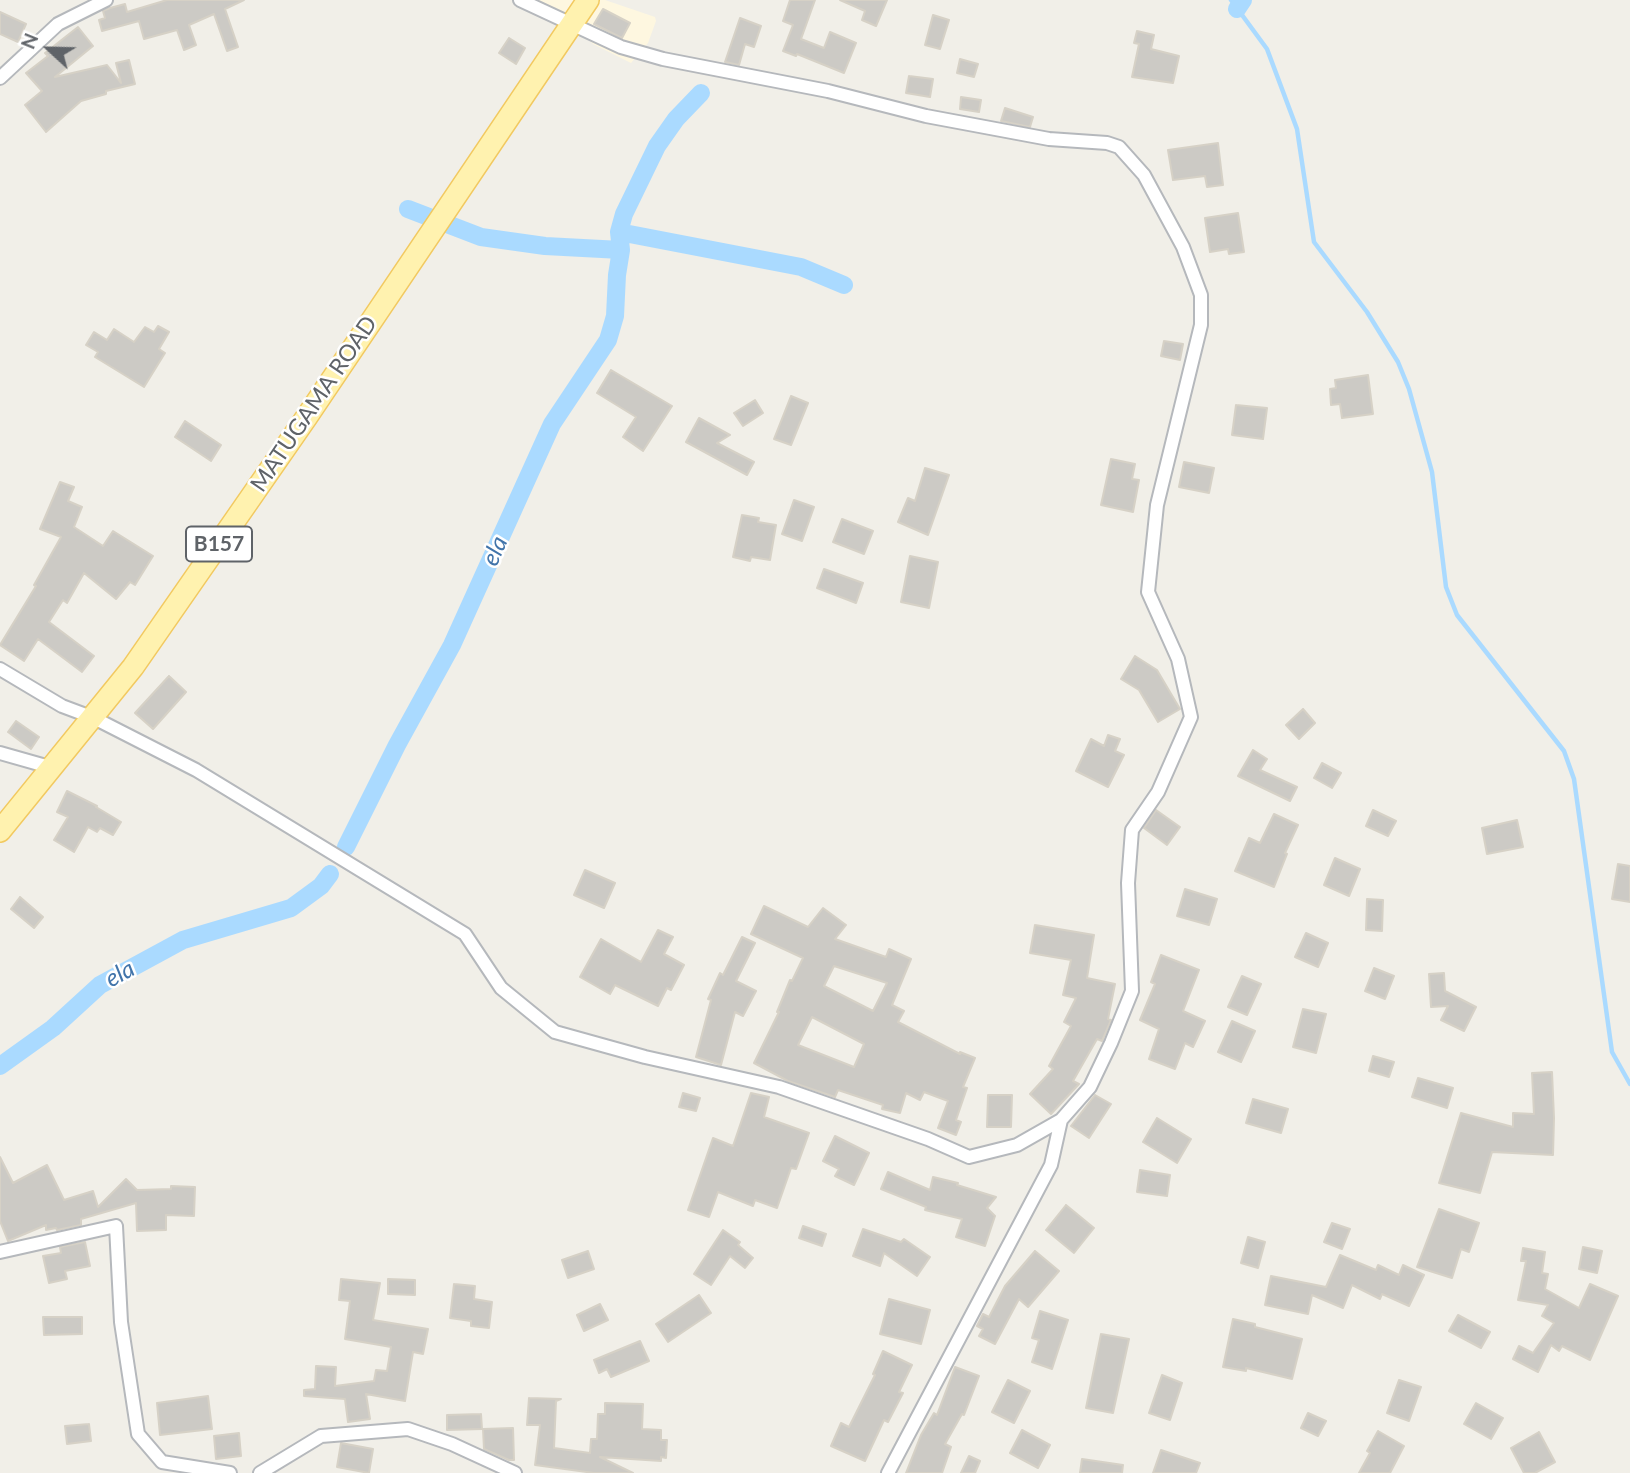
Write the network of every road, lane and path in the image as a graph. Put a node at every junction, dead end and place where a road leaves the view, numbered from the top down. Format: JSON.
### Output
{"nodes":[{"id":1,"x":106,"y":0,"type":"edge"},
{"id":2,"x":520,"y":0,"type":"edge"},
{"id":3,"x":588,"y":0,"type":"edge"},
{"id":4,"x":572,"y":23,"type":"junction"},
{"id":5,"x":0,"y":78,"type":"edge"},
{"id":6,"x":0,"y":669,"type":"edge"},
{"id":7,"x":94,"y":718,"type":"junction"},
{"id":8,"x":0,"y":753,"type":"edge"},
{"id":9,"x":53,"y":768,"type":"junction"},
{"id":10,"x":0,"y":831,"type":"edge"},
{"id":11,"x":1061,"y":1120,"type":"junction"},
{"id":12,"x":0,"y":1252,"type":"edge"},
{"id":13,"x":161,"y":1468,"type":"edge"},
{"id":14,"x":230,"y":1473,"type":"edge"},
{"id":15,"x":260,"y":1473,"type":"edge"},
{"id":16,"x":515,"y":1473,"type":"edge"},
{"id":17,"x":888,"y":1473,"type":"edge"}],
"edges":[{"from":1,"to":5,"type":"street"},
{"from":2,"to":4,"type":"street"},
{"from":3,"to":4,"type":"main road","name":"MATUGAMA ROAD","number":"B157"},
{"from":4,"to":7,"type":"main road","name":"MATUGAMA ROAD","number":"B157"},
{"from":4,"to":11,"type":"street"},
{"from":6,"to":7,"type":"street"},
{"from":7,"to":9,"type":"main road","name":"MATUGAMA ROAD","number":"B157"},
{"from":7,"to":11,"type":"street"},
{"from":8,"to":9,"type":"street"},
{"from":9,"to":10,"type":"main road","name":"MATUGAMA ROAD","number":"B157"},
{"from":11,"to":17,"type":"street"},
{"from":12,"to":13,"type":"street"},
{"from":13,"to":14,"type":"street"},
{"from":15,"to":16,"type":"street"}]}
